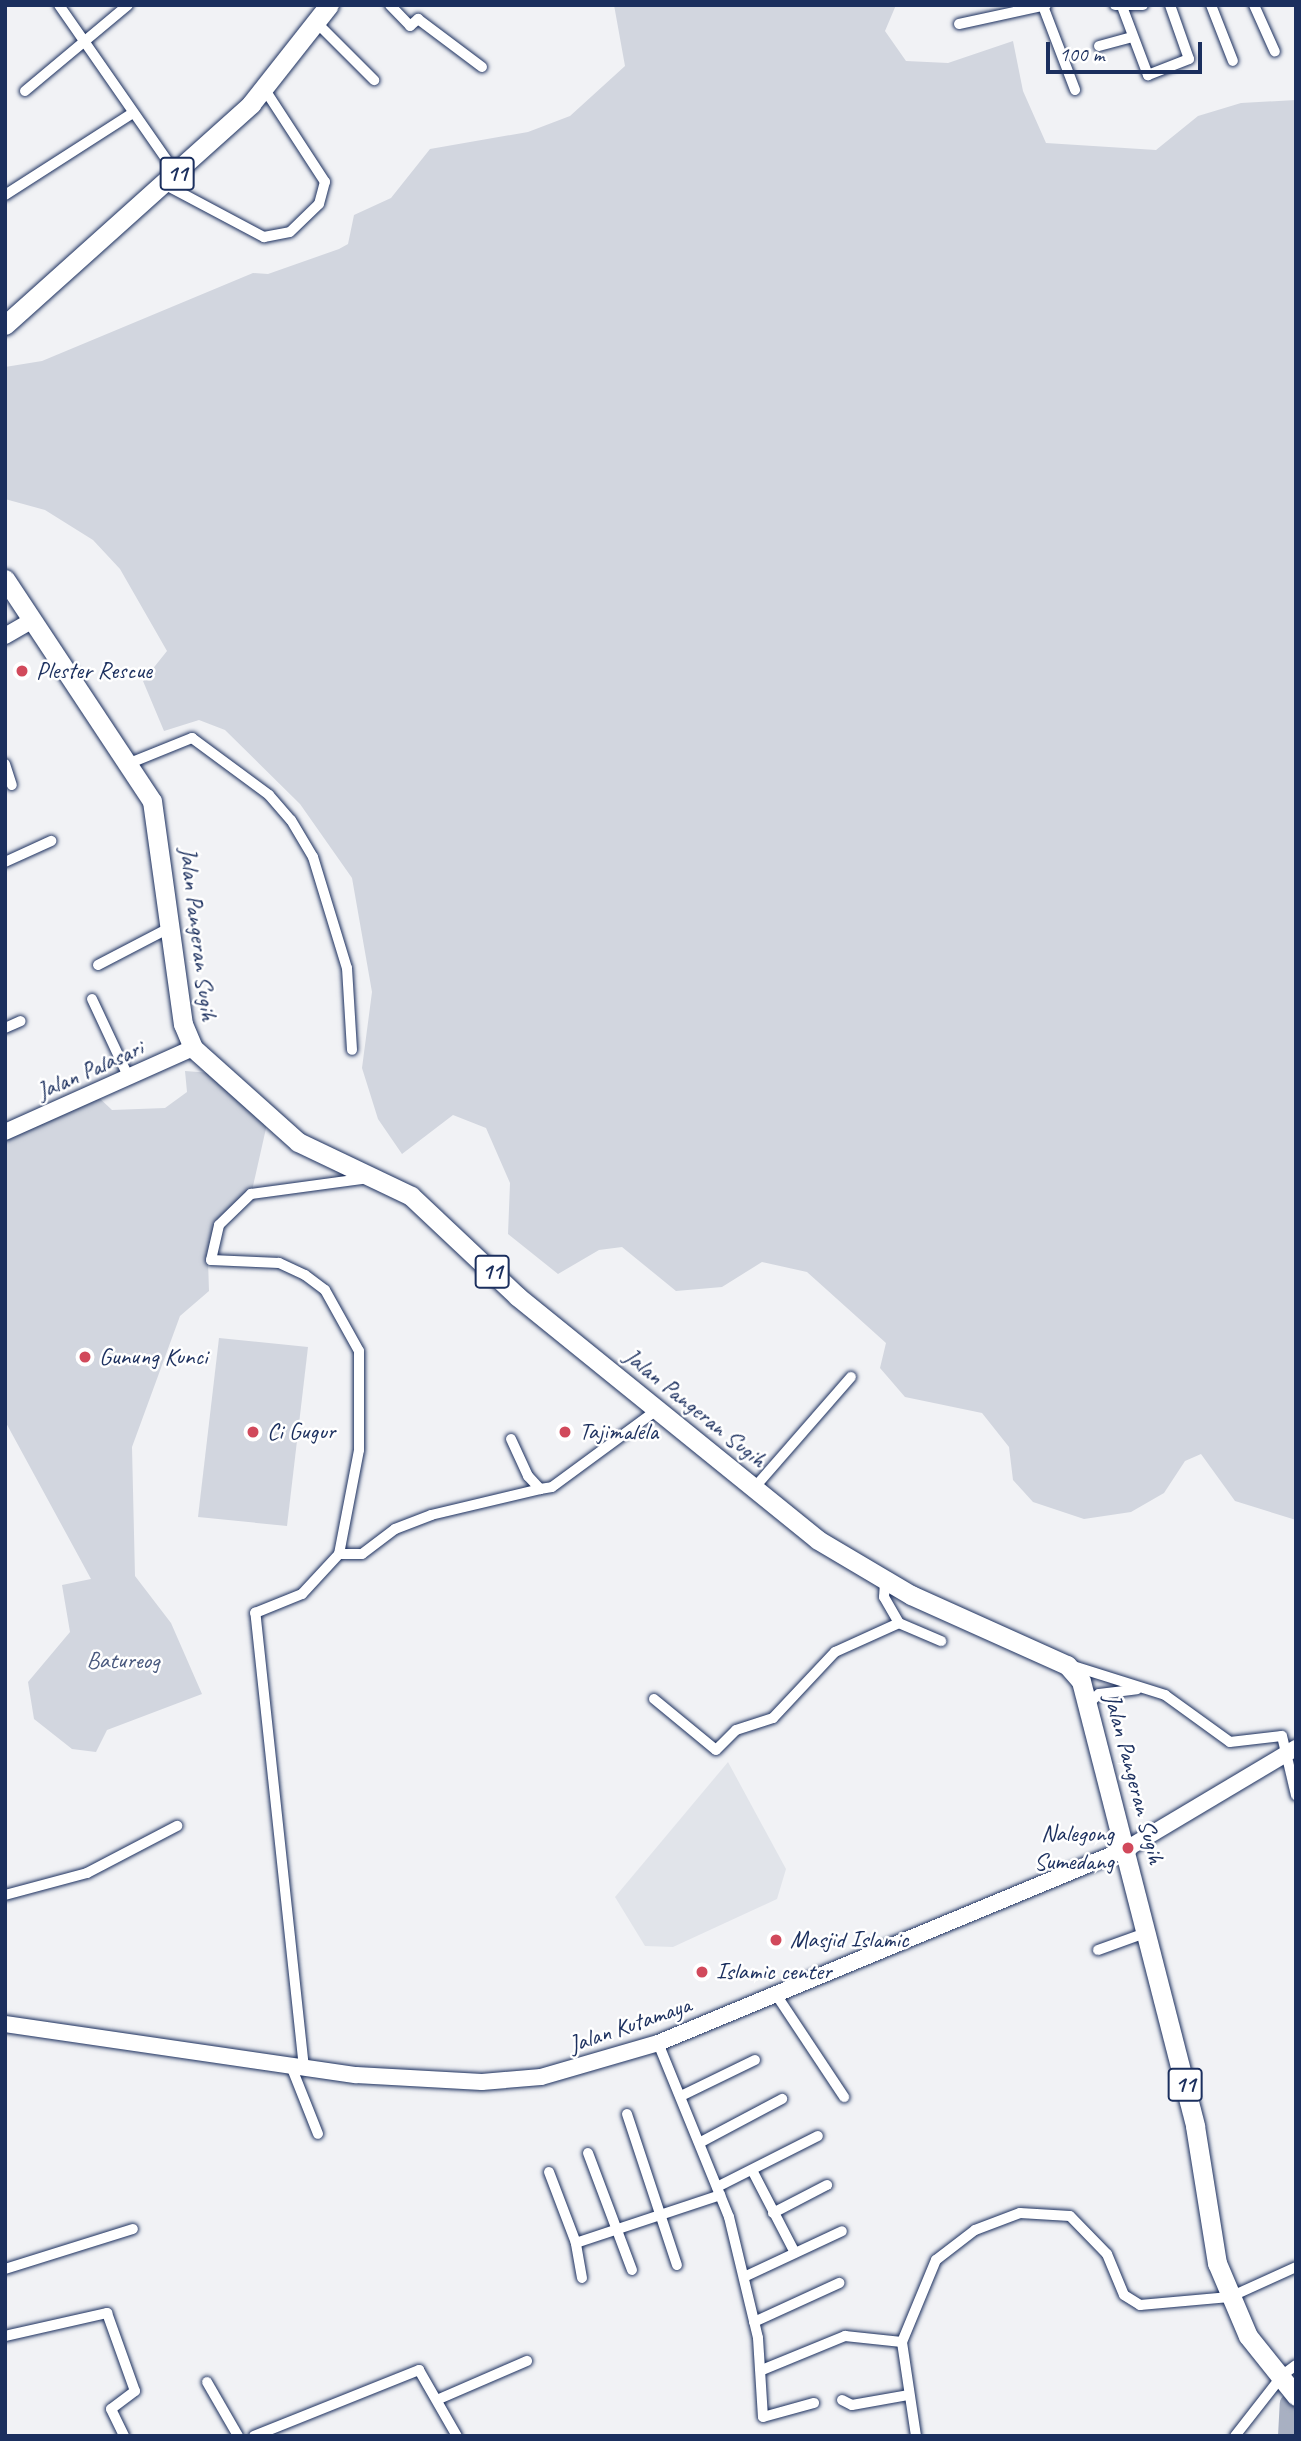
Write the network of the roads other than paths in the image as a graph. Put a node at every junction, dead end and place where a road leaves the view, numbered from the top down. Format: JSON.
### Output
{"nodes":[{"id":1,"x":59,"y":5,"type":"edge"},
{"id":2,"x":128,"y":5,"type":"edge"},
{"id":3,"x":390,"y":5,"type":"edge"},
{"id":4,"x":1143,"y":5,"type":"edge"},
{"id":5,"x":1170,"y":5,"type":"edge"},
{"id":6,"x":1211,"y":5,"type":"edge"},
{"id":7,"x":1254,"y":5,"type":"edge"},
{"id":8,"x":1045,"y":6,"type":"edge"},
{"id":9,"x":1119,"y":7,"type":"edge"},
{"id":10,"x":324,"y":11,"type":"edge"},
{"id":11,"x":959,"y":24,"type":"dead end"},
{"id":12,"x":1132,"y":37,"type":"junction"},
{"id":13,"x":81,"y":44,"type":"junction"},
{"id":14,"x":1099,"y":46,"type":"dead end"},
{"id":15,"x":1275,"y":52,"type":"dead end"},
{"id":16,"x":1233,"y":61,"type":"dead end"},
{"id":17,"x":482,"y":67,"type":"dead end"},
{"id":18,"x":374,"y":80,"type":"dead end"},
{"id":19,"x":265,"y":90,"type":"junction"},
{"id":20,"x":1075,"y":90,"type":"dead end"},
{"id":21,"x":25,"y":91,"type":"dead end"},
{"id":22,"x":131,"y":114,"type":"junction"},
{"id":23,"x":171,"y":180,"type":"junction"},
{"id":24,"x":5,"y":195,"type":"edge"},
{"id":25,"x":5,"y":325,"type":"edge"},
{"id":26,"x":5,"y":579,"type":"edge"},
{"id":27,"x":33,"y":620,"type":"junction"},
{"id":28,"x":5,"y":636,"type":"edge"},
{"id":29,"x":130,"y":763,"type":"junction"},
{"id":30,"x":5,"y":764,"type":"edge"},
{"id":31,"x":12,"y":785,"type":"dead end"},
{"id":32,"x":51,"y":841,"type":"dead end"},
{"id":33,"x":5,"y":862,"type":"edge"},
{"id":34,"x":173,"y":926,"type":"junction"},
{"id":35,"x":99,"y":965,"type":"dead end"},
{"id":36,"x":92,"y":999,"type":"dead end"},
{"id":37,"x":21,"y":1021,"type":"dead end"},
{"id":38,"x":5,"y":1028,"type":"edge"},
{"id":39,"x":193,"y":1048,"type":"junction"},
{"id":40,"x":352,"y":1050,"type":"dead end"},
{"id":41,"x":129,"y":1078,"type":"junction"},
{"id":42,"x":6,"y":1128,"type":"edge"},
{"id":43,"x":375,"y":1177,"type":"junction"},
{"id":44,"x":851,"y":1377,"type":"dead end"},
{"id":45,"x":657,"y":1410,"type":"junction"},
{"id":46,"x":511,"y":1439,"type":"dead end"},
{"id":47,"x":755,"y":1487,"type":"junction"},
{"id":48,"x":540,"y":1489,"type":"junction"},
{"id":49,"x":339,"y":1554,"type":"junction"},
{"id":50,"x":885,"y":1582,"type":"junction"},
{"id":51,"x":899,"y":1623,"type":"junction"},
{"id":52,"x":941,"y":1641,"type":"dead end"},
{"id":53,"x":1067,"y":1665,"type":"junction"},
{"id":54,"x":1146,"y":1689,"type":"junction"},
{"id":55,"x":654,"y":1699,"type":"dead end"},
{"id":56,"x":1089,"y":1703,"type":"junction"},
{"id":57,"x":1291,"y":1751,"type":"edge"},
{"id":58,"x":1296,"y":1795,"type":"edge"},
{"id":59,"x":177,"y":1826,"type":"dead end"},
{"id":60,"x":1128,"y":1848,"type":"junction"},
{"id":61,"x":5,"y":1895,"type":"edge"},
{"id":62,"x":1147,"y":1932,"type":"junction"},
{"id":63,"x":1098,"y":1950,"type":"dead end"},
{"id":64,"x":775,"y":1993,"type":"junction"},
{"id":65,"x":5,"y":2024,"type":"edge"},
{"id":66,"x":658,"y":2043,"type":"junction"},
{"id":67,"x":755,"y":2060,"type":"dead end"},
{"id":68,"x":298,"y":2067,"type":"junction"},
{"id":69,"x":683,"y":2095,"type":"junction"},
{"id":70,"x":844,"y":2097,"type":"dead end"},
{"id":71,"x":782,"y":2099,"type":"dead end"},
{"id":72,"x":627,"y":2114,"type":"dead end"},
{"id":73,"x":318,"y":2134,"type":"dead end"},
{"id":74,"x":818,"y":2136,"type":"dead end"},
{"id":75,"x":701,"y":2142,"type":"junction"},
{"id":76,"x":588,"y":2153,"type":"dead end"},
{"id":77,"x":752,"y":2171,"type":"junction"},
{"id":78,"x":549,"y":2172,"type":"dead end"},
{"id":79,"x":827,"y":2185,"type":"dead end"},
{"id":80,"x":718,"y":2191,"type":"junction"},
{"id":81,"x":774,"y":2213,"type":"junction"},
{"id":82,"x":661,"y":2217,"type":"junction"},
{"id":83,"x":133,"y":2229,"type":"dead end"},
{"id":84,"x":617,"y":2230,"type":"junction"},
{"id":85,"x":842,"y":2231,"type":"dead end"},
{"id":86,"x":576,"y":2243,"type":"junction"},
{"id":87,"x":795,"y":2253,"type":"junction"},
{"id":88,"x":677,"y":2264,"type":"dead end"},
{"id":89,"x":1296,"y":2267,"type":"edge"},
{"id":90,"x":5,"y":2269,"type":"edge"},
{"id":91,"x":632,"y":2270,"type":"dead end"},
{"id":92,"x":744,"y":2277,"type":"junction"},
{"id":93,"x":582,"y":2278,"type":"dead end"},
{"id":94,"x":839,"y":2283,"type":"dead end"},
{"id":95,"x":1230,"y":2297,"type":"junction"},
{"id":96,"x":754,"y":2322,"type":"junction"},
{"id":97,"x":5,"y":2336,"type":"edge"},
{"id":98,"x":902,"y":2342,"type":"junction"},
{"id":99,"x":527,"y":2361,"type":"dead end"},
{"id":100,"x":762,"y":2370,"type":"junction"},
{"id":101,"x":1290,"y":2379,"type":"edge"},
{"id":102,"x":207,"y":2382,"type":"dead end"},
{"id":103,"x":909,"y":2395,"type":"junction"},
{"id":104,"x":439,"y":2399,"type":"junction"},
{"id":105,"x":842,"y":2400,"type":"dead end"},
{"id":106,"x":814,"y":2403,"type":"dead end"},
{"id":107,"x":124,"y":2436,"type":"edge"},
{"id":108,"x":238,"y":2436,"type":"edge"},
{"id":109,"x":254,"y":2436,"type":"edge"},
{"id":110,"x":457,"y":2436,"type":"edge"},
{"id":111,"x":916,"y":2436,"type":"edge"},
{"id":112,"x":1235,"y":2436,"type":"edge"}],
"edges":[{"from":1,"to":13,"type":"street"},
{"from":2,"to":13,"type":"street"},
{"from":3,"to":17,"type":"street"},
{"from":4,"to":9,"type":"street"},
{"from":5,"to":12,"type":"street"},
{"from":6,"to":16,"type":"street"},
{"from":7,"to":15,"type":"street"},
{"from":8,"to":11,"type":"street"},
{"from":8,"to":20,"type":"street"},
{"from":9,"to":12,"type":"street"},
{"from":10,"to":18,"type":"street"},
{"from":10,"to":19,"type":"highway","number":"11"},
{"from":12,"to":14,"type":"street"},
{"from":13,"to":21,"type":"street"},
{"from":13,"to":22,"type":"street"},
{"from":19,"to":23,"type":"highway","number":"11"},
{"from":19,"to":23,"type":"street"},
{"from":22,"to":23,"type":"street"},
{"from":22,"to":24,"type":"street"},
{"from":23,"to":25,"type":"highway","number":"11"},
{"from":26,"to":27,"type":"highway","name":"Jalan Pangeran Sugih"},
{"from":27,"to":28,"type":"main road"},
{"from":27,"to":29,"type":"highway","name":"Jalan Pangeran Sugih"},
{"from":29,"to":34,"type":"highway","name":"Jalan Pangeran Sugih"},
{"from":29,"to":40,"type":"street"},
{"from":30,"to":31,"type":"street"},
{"from":32,"to":33,"type":"street"},
{"from":34,"to":35,"type":"street"},
{"from":34,"to":39,"type":"highway","name":"Jalan Pangeran Sugih"},
{"from":36,"to":41,"type":"street"},
{"from":37,"to":38,"type":"street"},
{"from":39,"to":41,"type":"main road","name":"Jalan Palasari"},
{"from":39,"to":43,"type":"highway","name":"Jalan Pangeran Sugih","number":"11"},
{"from":41,"to":42,"type":"main road","name":"Jalan Palasari"},
{"from":43,"to":45,"type":"highway","name":"Jalan Pangeran Sugih","number":"11"},
{"from":43,"to":49,"type":"street"},
{"from":44,"to":47,"type":"street"},
{"from":45,"to":47,"type":"highway","name":"Jalan Pangeran Sugih","number":"11"},
{"from":45,"to":48,"type":"street"},
{"from":46,"to":48,"type":"street"},
{"from":47,"to":50,"type":"highway","name":"Jalan Pangeran Sugih","number":"11"},
{"from":48,"to":49,"type":"street"},
{"from":49,"to":68,"type":"street"},
{"from":50,"to":51,"type":"street"},
{"from":50,"to":53,"type":"highway","name":"Jalan Pangeran Sugih","number":"11"},
{"from":51,"to":52,"type":"street"},
{"from":51,"to":55,"type":"street"},
{"from":53,"to":54,"type":"street"},
{"from":53,"to":56,"type":"highway","name":"Jalan Pangeran Sugih","number":"11"},
{"from":54,"to":56,"type":"street"},
{"from":54,"to":57,"type":"street"},
{"from":56,"to":60,"type":"highway","name":"Jalan Pangeran Sugih","number":"11"},
{"from":57,"to":58,"type":"street"},
{"from":57,"to":60,"type":"main road","name":"Jalan Kutamaya"},
{"from":59,"to":61,"type":"street"},
{"from":60,"to":62,"type":"highway","name":"Jalan Pangeran Sugih","number":"11"},
{"from":60,"to":64,"type":"main road","name":"Jalan Kutamaya"},
{"from":62,"to":63,"type":"street"},
{"from":62,"to":95,"type":"highway","name":"Jalan Pangeran Sugih","number":"11"},
{"from":64,"to":66,"type":"main road","name":"Jalan Kutamaya"},
{"from":64,"to":70,"type":"street"},
{"from":65,"to":68,"type":"main road","name":"Jalan Kutamaya"},
{"from":66,"to":68,"type":"main road","name":"Jalan Kutamaya"},
{"from":66,"to":69,"type":"street"},
{"from":67,"to":69,"type":"street"},
{"from":68,"to":73,"type":"street"},
{"from":69,"to":75,"type":"street"},
{"from":71,"to":75,"type":"street"},
{"from":72,"to":82,"type":"street"},
{"from":74,"to":77,"type":"street"},
{"from":75,"to":80,"type":"street"},
{"from":76,"to":84,"type":"street"},
{"from":77,"to":80,"type":"street"},
{"from":77,"to":81,"type":"street"},
{"from":78,"to":86,"type":"street"},
{"from":79,"to":81,"type":"street"},
{"from":80,"to":82,"type":"street"},
{"from":80,"to":92,"type":"street"},
{"from":81,"to":87,"type":"street"},
{"from":82,"to":84,"type":"street"},
{"from":82,"to":88,"type":"street"},
{"from":83,"to":90,"type":"street"},
{"from":84,"to":86,"type":"street"},
{"from":84,"to":91,"type":"street"},
{"from":85,"to":87,"type":"street"},
{"from":86,"to":93,"type":"street"},
{"from":87,"to":92,"type":"street"},
{"from":89,"to":95,"type":"street"},
{"from":92,"to":96,"type":"street"},
{"from":94,"to":96,"type":"street"},
{"from":95,"to":98,"type":"street"},
{"from":95,"to":101,"type":"highway","name":"Jalan Pangeran Sugih","number":"11"},
{"from":96,"to":100,"type":"street"},
{"from":97,"to":107,"type":"street"},
{"from":98,"to":100,"type":"street"},
{"from":98,"to":103,"type":"street"},
{"from":99,"to":104,"type":"street"},
{"from":100,"to":106,"type":"street"},
{"from":101,"to":112,"type":"street"},
{"from":102,"to":108,"type":"street"},
{"from":103,"to":105,"type":"street"},
{"from":103,"to":111,"type":"street"},
{"from":104,"to":109,"type":"street"},
{"from":104,"to":110,"type":"street"}]}
